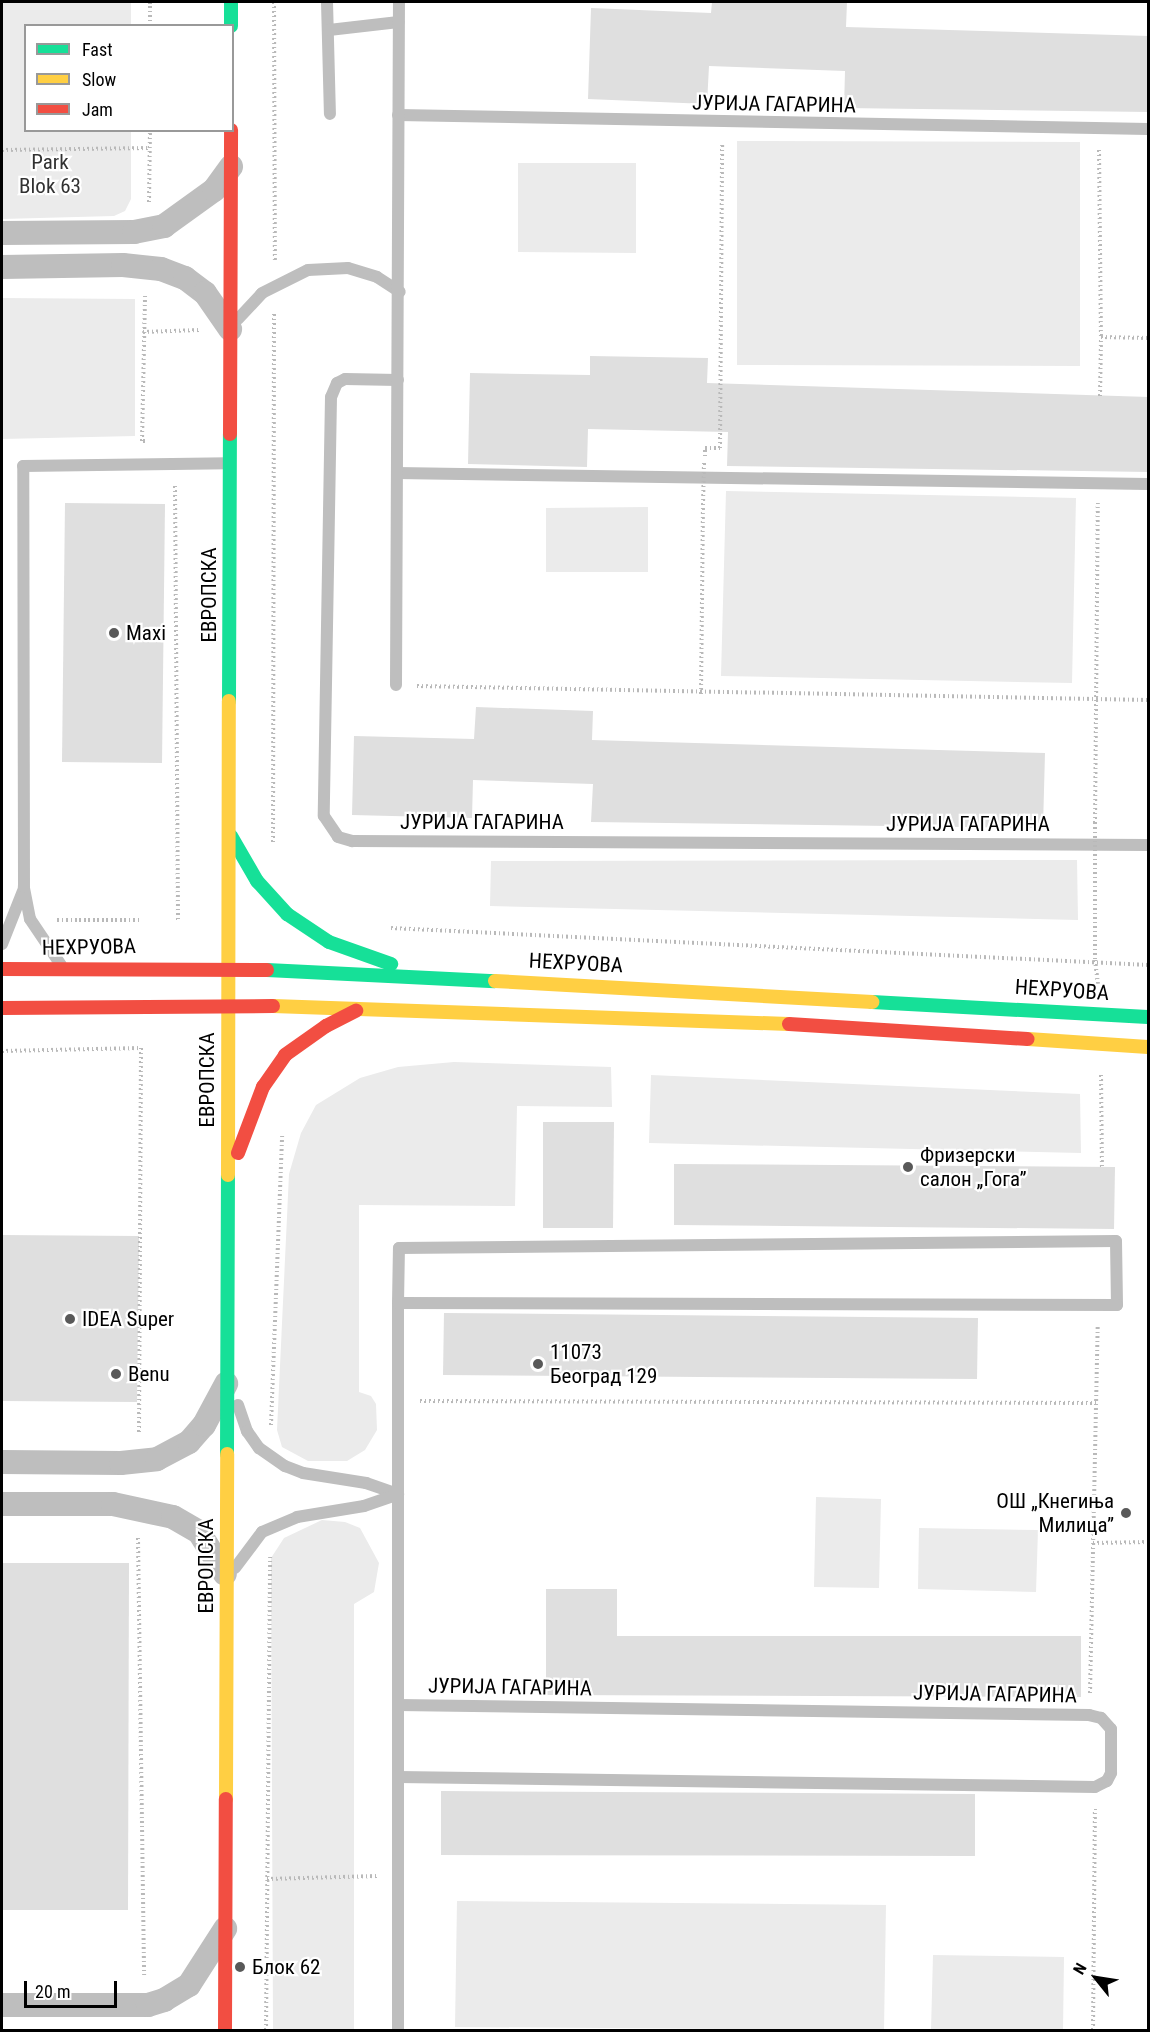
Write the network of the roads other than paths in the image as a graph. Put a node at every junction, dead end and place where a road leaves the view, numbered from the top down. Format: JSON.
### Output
{"nodes":[{"id":1,"x":231,"y":2,"type":"edge"},
{"id":2,"x":327,"y":2,"type":"edge"},
{"id":3,"x":399,"y":2,"type":"edge"},
{"id":4,"x":399,"y":22,"type":"junction"},
{"id":5,"x":231,"y":24,"type":"edge"},
{"id":6,"x":329,"y":30,"type":"junction"},
{"id":7,"x":330,"y":114,"type":"dead end"},
{"id":8,"x":398,"y":115,"type":"junction"},
{"id":9,"x":1149,"y":129,"type":"edge"},
{"id":10,"x":231,"y":132,"type":"edge"},
{"id":11,"x":231,"y":167,"type":"junction"},
{"id":12,"x":2,"y":233,"type":"edge"},
{"id":13,"x":2,"y":267,"type":"edge"},
{"id":14,"x":400,"y":292,"type":"junction"},
{"id":15,"x":230,"y":329,"type":"junction"},
{"id":16,"x":398,"y":380,"type":"junction"},
{"id":17,"x":229,"y":463,"type":"junction"},
{"id":18,"x":397,"y":473,"type":"junction"},
{"id":19,"x":1149,"y":484,"type":"edge"},
{"id":20,"x":396,"y":685,"type":"road end"},
{"id":21,"x":229,"y":833,"type":"junction"},
{"id":22,"x":1149,"y":845,"type":"edge"},
{"id":23,"x":24,"y":886,"type":"junction"},
{"id":24,"x":2,"y":944,"type":"edge"},
{"id":25,"x":229,"y":967,"type":"junction"},
{"id":26,"x":64,"y":968,"type":"junction"},
{"id":27,"x":2,"y":969,"type":"edge"},
{"id":28,"x":426,"y":976,"type":"junction"},
{"id":29,"x":229,"y":1005,"type":"junction"},
{"id":30,"x":2,"y":1008,"type":"edge"},
{"id":31,"x":360,"y":1009,"type":"junction"},
{"id":32,"x":1149,"y":1017,"type":"edge"},
{"id":33,"x":1149,"y":1047,"type":"edge"},
{"id":34,"x":228,"y":1187,"type":"junction"},
{"id":35,"x":398,"y":1303,"type":"junction"},
{"id":36,"x":228,"y":1380,"type":"junction"},
{"id":37,"x":2,"y":1462,"type":"edge"},
{"id":38,"x":398,"y":1494,"type":"junction"},
{"id":39,"x":2,"y":1504,"type":"edge"},
{"id":40,"x":227,"y":1579,"type":"junction"},
{"id":41,"x":398,"y":1705,"type":"junction"},
{"id":42,"x":398,"y":1776,"type":"junction"},
{"id":43,"x":227,"y":1927,"type":"junction"},
{"id":44,"x":2,"y":2005,"type":"edge"},
{"id":45,"x":225,"y":2031,"type":"edge"},
{"id":46,"x":398,"y":2031,"type":"edge"}],
"edges":[{"from":1,"to":5,"type":"street"},
{"from":2,"to":6,"type":"lane"},
{"from":3,"to":4,"type":"lane"},
{"from":4,"to":6,"type":"lane"},
{"from":4,"to":8,"type":"lane"},
{"from":6,"to":7,"type":"lane"},
{"from":8,"to":9,"type":"lane","name":"ЈУРИЈА ГАГАРИНА"},
{"from":8,"to":14,"type":"lane"},
{"from":10,"to":11,"type":"street","name":"ЕВРОПСКА"},
{"from":11,"to":12,"type":"street"},
{"from":11,"to":15,"type":"street","name":"ЕВРОПСКА"},
{"from":13,"to":15,"type":"street"},
{"from":14,"to":15,"type":"lane"},
{"from":14,"to":16,"type":"lane"},
{"from":15,"to":17,"type":"street","name":"ЕВРОПСКА"},
{"from":16,"to":18,"type":"lane"},
{"from":16,"to":22,"type":"lane","name":"ЈУРИЈА ГАГАРИНА"},
{"from":17,"to":21,"type":"street","name":"ЕВРОПСКА"},
{"from":17,"to":23,"type":"lane"},
{"from":18,"to":19,"type":"lane"},
{"from":18,"to":20,"type":"lane"},
{"from":21,"to":25,"type":"street","name":"ЕВРОПСКА"},
{"from":21,"to":28,"type":"street"},
{"from":23,"to":24,"type":"lane"},
{"from":23,"to":26,"type":"lane"},
{"from":25,"to":26,"type":"street","name":"НЕХРУОВА"},
{"from":25,"to":28,"type":"street","name":"НЕХРУОВА"},
{"from":25,"to":29,"type":"street","name":"ЕВРОПСКА"},
{"from":26,"to":27,"type":"street","name":"НЕХРУОВА"},
{"from":28,"to":32,"type":"street","name":"НЕХРУОВА"},
{"from":29,"to":30,"type":"street"},
{"from":29,"to":31,"type":"street"},
{"from":29,"to":34,"type":"street","name":"ЕВРОПСКА"},
{"from":31,"to":33,"type":"street"},
{"from":31,"to":34,"type":"street"},
{"from":34,"to":36,"type":"street","name":"ЕВРОПСКА"},
{"from":35,"to":35,"type":"lane","name":"ЈУРИЈА ГАГАРИНА"},
{"from":35,"to":38,"type":"lane","name":"ЈУРИЈА ГАГАРИНА"},
{"from":36,"to":37,"type":"street"},
{"from":36,"to":38,"type":"lane"},
{"from":36,"to":40,"type":"street","name":"ЕВРОПСКА"},
{"from":38,"to":40,"type":"lane"},
{"from":38,"to":41,"type":"lane","name":"ЈУРИЈА ГАГАРИНА"},
{"from":39,"to":40,"type":"street"},
{"from":40,"to":43,"type":"street","name":"ЕВРОПСКА"},
{"from":41,"to":42,"type":"lane","name":"ЈУРИЈА ГАГАРИНА"},
{"from":41,"to":42,"type":"lane","name":"ЈУРИЈА ГАГАРИНА"},
{"from":42,"to":46,"type":"lane","name":"ЈУРИЈА ГАГАРИНА"},
{"from":43,"to":44,"type":"street"},
{"from":43,"to":45,"type":"street","name":"ЕВРОПСКА"}]}
